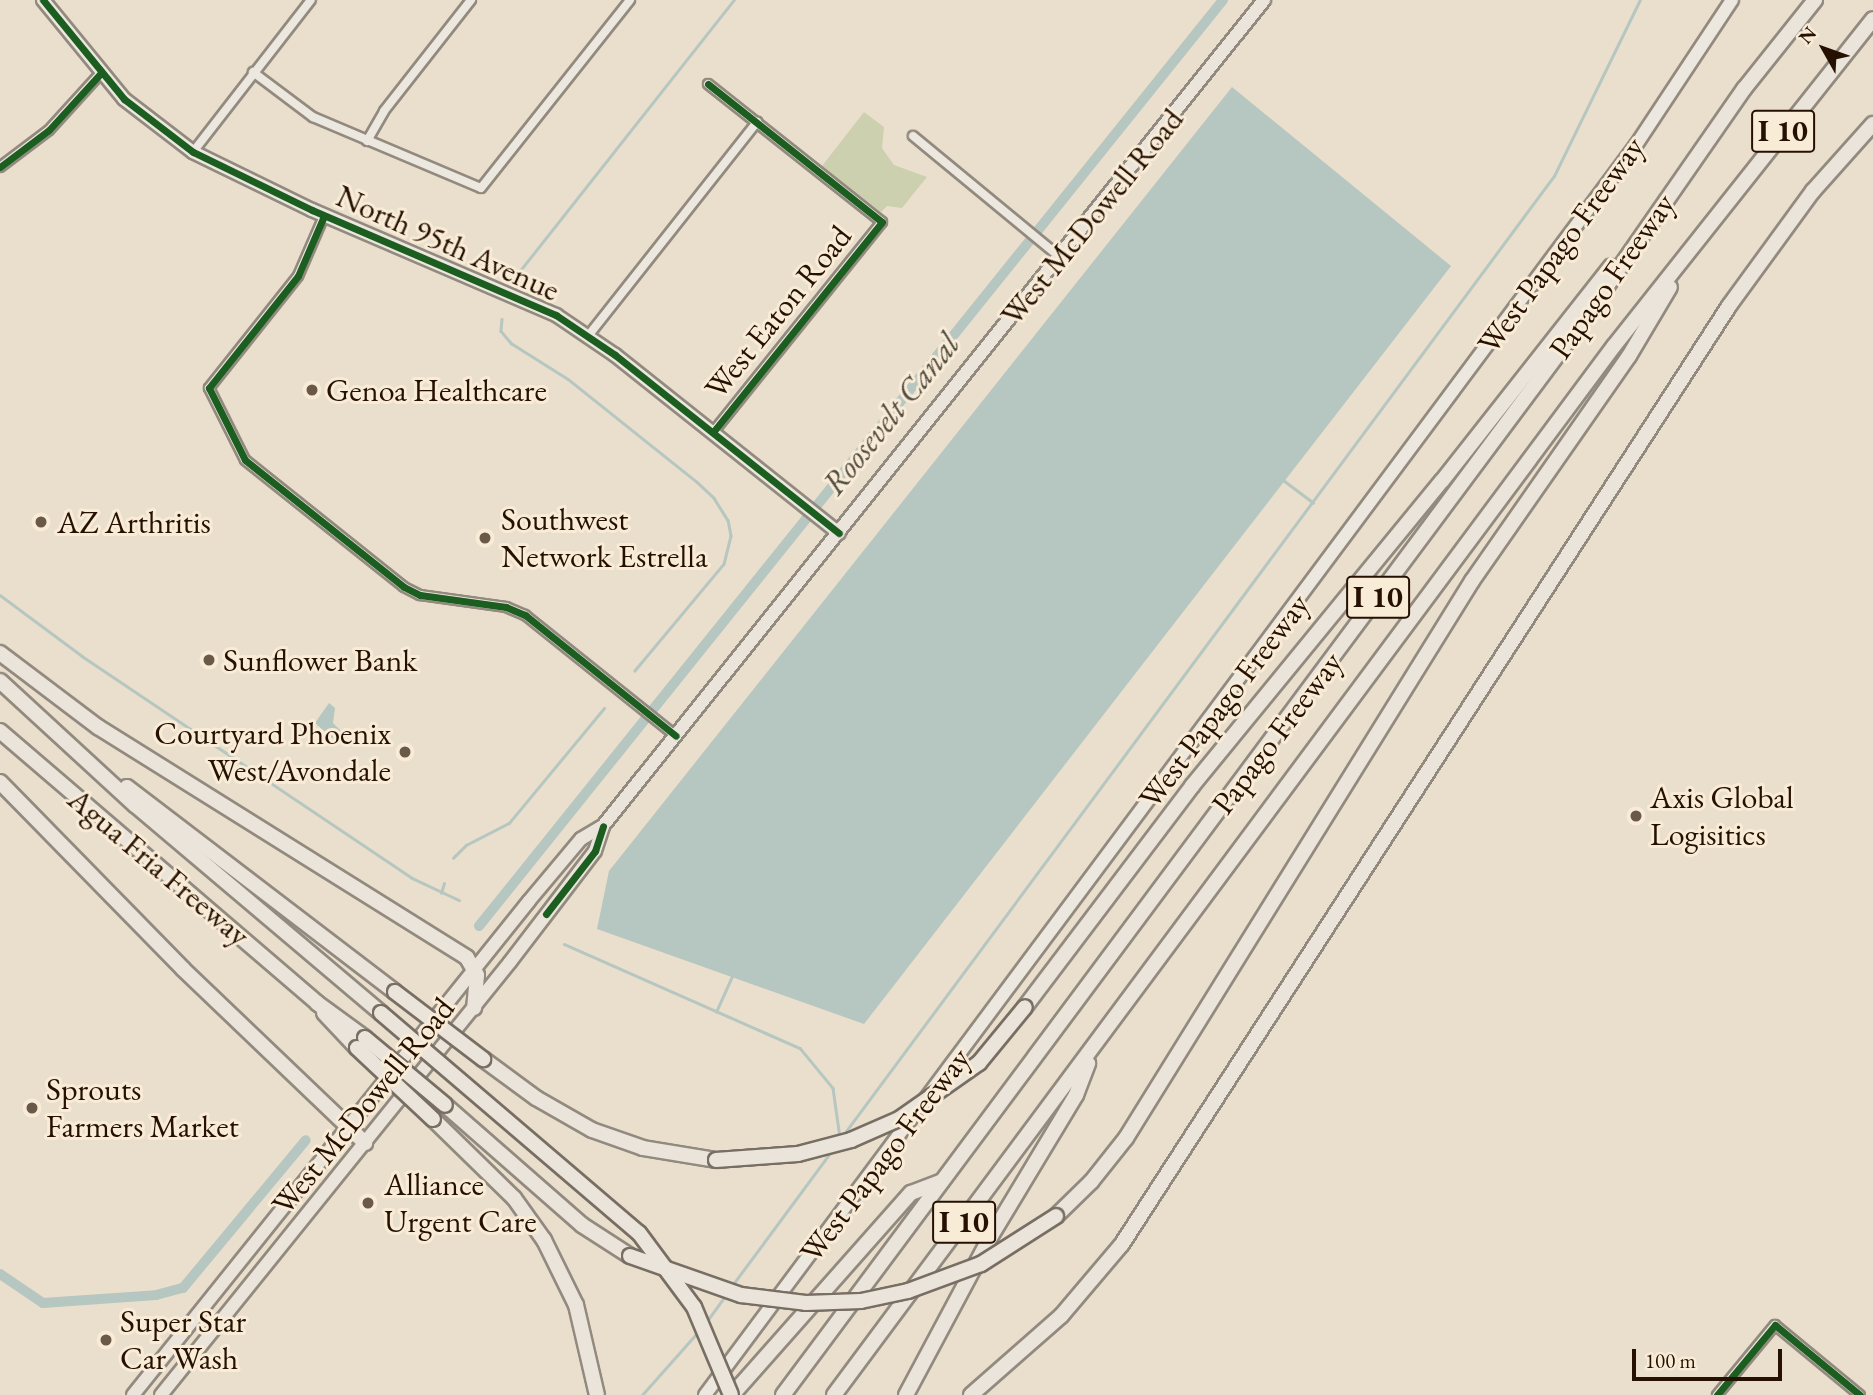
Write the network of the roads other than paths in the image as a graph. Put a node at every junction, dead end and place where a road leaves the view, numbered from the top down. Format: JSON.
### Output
{"nodes":[{"id":1,"x":43,"y":0,"type":"edge"},
{"id":2,"x":311,"y":0,"type":"edge"},
{"id":3,"x":471,"y":0,"type":"edge"},
{"id":4,"x":629,"y":0,"type":"edge"},
{"id":5,"x":1264,"y":0,"type":"edge"},
{"id":6,"x":1732,"y":0,"type":"edge"},
{"id":7,"x":1815,"y":0,"type":"edge"},
{"id":8,"x":1873,"y":19,"type":"edge"},
{"id":9,"x":253,"y":72,"type":"junction"},
{"id":10,"x":100,"y":74,"type":"junction"},
{"id":11,"x":708,"y":84,"type":"dead end"},
{"id":12,"x":757,"y":122,"type":"junction"},
{"id":13,"x":1873,"y":124,"type":"edge"},
{"id":14,"x":912,"y":136,"type":"dead end"},
{"id":15,"x":368,"y":141,"type":"junction"},
{"id":16,"x":193,"y":152,"type":"junction"},
{"id":17,"x":0,"y":167,"type":"edge"},
{"id":18,"x":1656,"y":214,"type":"junction"},
{"id":19,"x":324,"y":216,"type":"junction"},
{"id":20,"x":1695,"y":245,"type":"junction"},
{"id":21,"x":1060,"y":257,"type":"junction"},
{"id":22,"x":588,"y":336,"type":"junction"},
{"id":23,"x":713,"y":432,"type":"junction"},
{"id":24,"x":839,"y":533,"type":"junction"},
{"id":25,"x":0,"y":653,"type":"edge"},
{"id":26,"x":0,"y":681,"type":"edge"},
{"id":27,"x":0,"y":731,"type":"edge"},
{"id":28,"x":676,"y":736,"type":"junction"},
{"id":29,"x":91,"y":762,"type":"junction"},
{"id":30,"x":0,"y":782,"type":"edge"},
{"id":31,"x":603,"y":826,"type":"junction"},
{"id":32,"x":475,"y":967,"type":"junction"},
{"id":33,"x":474,"y":1008,"type":"junction"},
{"id":34,"x":361,"y":1043,"type":"junction"},
{"id":35,"x":1093,"y":1049,"type":"junction"},
{"id":36,"x":345,"y":1127,"type":"junction"},
{"id":37,"x":365,"y":1143,"type":"junction"},
{"id":38,"x":943,"y":1181,"type":"junction"},
{"id":39,"x":133,"y":1395,"type":"edge"},
{"id":40,"x":162,"y":1395,"type":"edge"},
{"id":41,"x":597,"y":1395,"type":"edge"},
{"id":42,"x":705,"y":1395,"type":"edge"},
{"id":43,"x":731,"y":1395,"type":"edge"},
{"id":44,"x":783,"y":1395,"type":"edge"},
{"id":45,"x":834,"y":1395,"type":"edge"},
{"id":46,"x":906,"y":1395,"type":"edge"},
{"id":47,"x":971,"y":1395,"type":"edge"},
{"id":48,"x":1717,"y":1395,"type":"edge"},
{"id":49,"x":1860,"y":1395,"type":"edge"}],
"edges":[{"from":1,"to":10,"type":"main road","name":"North 95th Avenue"},
{"from":2,"to":9,"type":"street"},
{"from":3,"to":15,"type":"street"},
{"from":4,"to":15,"type":"street"},
{"from":5,"to":21,"type":"main road","name":"West McDowell Road"},
{"from":6,"to":42,"type":"main road","name":"West Papago Freeway"},
{"from":7,"to":18,"type":"highway","name":"Papago Freeway","number":"I 10"},
{"from":8,"to":20,"type":"highway","name":"Papago Freeway","number":"I 10"},
{"from":9,"to":15,"type":"street"},
{"from":9,"to":16,"type":"street"},
{"from":10,"to":16,"type":"main road","name":"North 95th Avenue"},
{"from":10,"to":17,"type":"street"},
{"from":11,"to":12,"type":"street"},
{"from":12,"to":22,"type":"street"},
{"from":12,"to":23,"type":"street","name":"West Eaton Road"},
{"from":13,"to":47,"type":"highway"},
{"from":14,"to":21,"type":"street"},
{"from":16,"to":19,"type":"main road","name":"North 95th Avenue"},
{"from":18,"to":29,"type":"highway","bridge":true},
{"from":18,"to":38,"type":"highway","name":"Papago Freeway","number":"I 10"},
{"from":19,"to":22,"type":"main road","name":"North 95th Avenue"},
{"from":19,"to":28,"type":"street"},
{"from":20,"to":34,"type":"highway","bridge":true},
{"from":20,"to":35,"type":"highway","name":"Papago Freeway","number":"I 10"},
{"from":21,"to":24,"type":"main road","name":"West McDowell Road"},
{"from":22,"to":23,"type":"main road","name":"North 95th Avenue"},
{"from":23,"to":24,"type":"main road","name":"North 95th Avenue"},
{"from":24,"to":28,"type":"main road","name":"West McDowell Road"},
{"from":25,"to":32,"type":"highway"},
{"from":26,"to":29,"type":"highway","name":"Agua Fria Freeway"},
{"from":27,"to":34,"type":"highway","name":"Agua Fria Freeway"},
{"from":28,"to":31,"type":"main road","name":"West McDowell Road"},
{"from":29,"to":43,"type":"highway","bridge":true},
{"from":30,"to":36,"type":"highway"},
{"from":31,"to":32,"type":"main road","name":"West McDowell Road"},
{"from":31,"to":33,"type":"main road","name":"West McDowell Road"},
{"from":32,"to":33,"type":"highway"},
{"from":32,"to":36,"type":"main road","name":"West McDowell Road"},
{"from":33,"to":37,"type":"main road","name":"West McDowell Road"},
{"from":34,"to":41,"type":"highway","bridge":true},
{"from":35,"to":45,"type":"highway","name":"Papago Freeway","number":"I 10"},
{"from":35,"to":46,"type":"highway"},
{"from":36,"to":37,"type":"highway"},
{"from":36,"to":39,"type":"main road","name":"West McDowell Road"},
{"from":37,"to":40,"type":"main road","name":"West McDowell Road"},
{"from":38,"to":43,"type":"highway"},
{"from":38,"to":44,"type":"highway","name":"Papago Freeway","number":"I 10"},
{"from":48,"to":49,"type":"street"}]}
